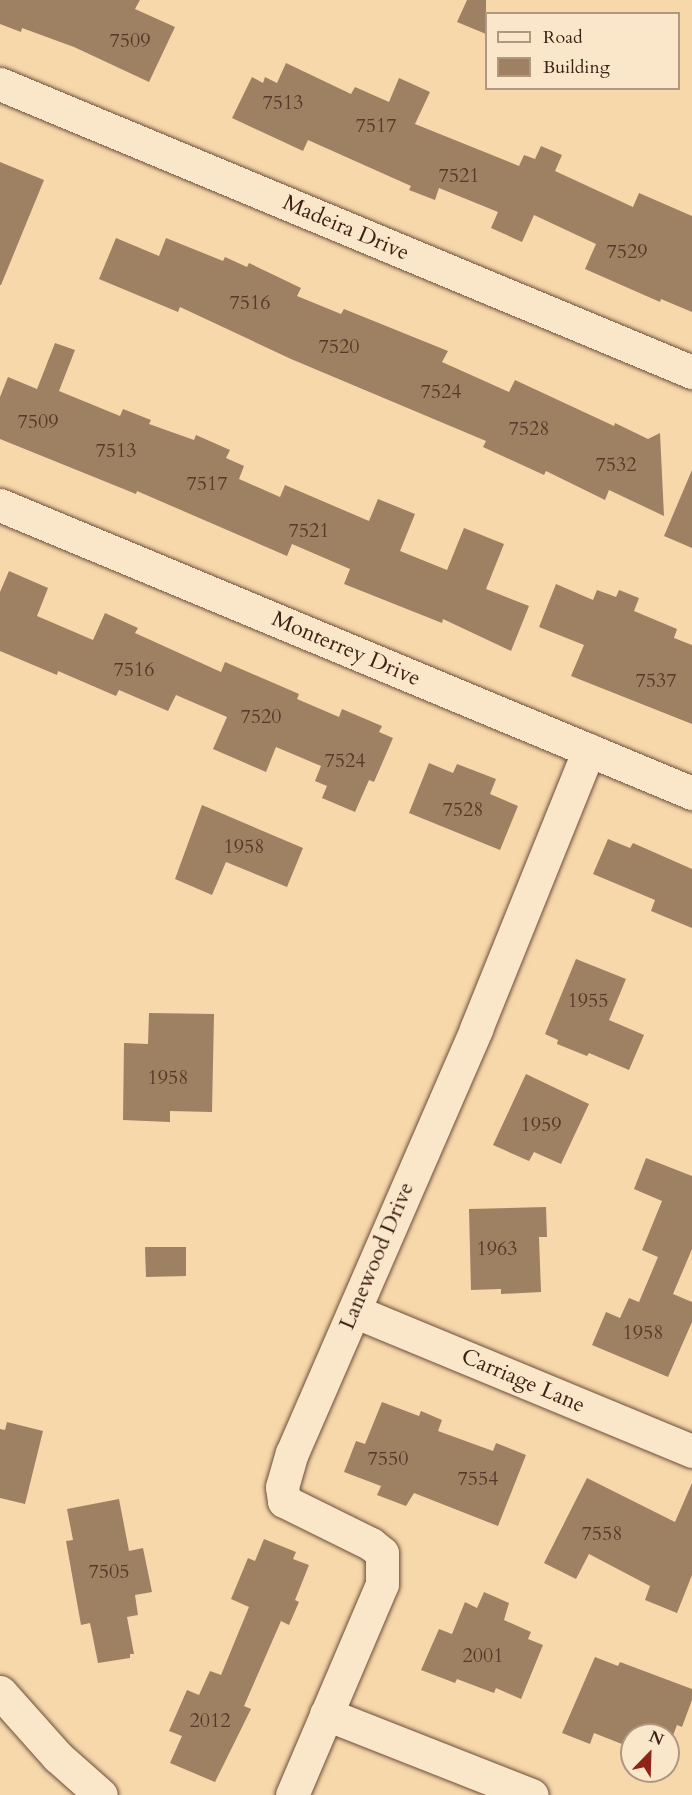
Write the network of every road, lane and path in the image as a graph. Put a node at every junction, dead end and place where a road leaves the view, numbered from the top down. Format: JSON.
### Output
{"nodes":[{"id":1,"x":0,"y":84,"type":"edge"},
{"id":2,"x":692,"y":372,"type":"edge"},
{"id":3,"x":0,"y":505,"type":"edge"},
{"id":4,"x":589,"y":750,"type":"junction"},
{"id":5,"x":692,"y":793,"type":"edge"},
{"id":6,"x":354,"y":1311,"type":"junction"},
{"id":7,"x":692,"y":1451,"type":"edge"},
{"id":8,"x":0,"y":1692,"type":"edge"},
{"id":9,"x":326,"y":1714,"type":"junction"},
{"id":10,"x":101,"y":1795,"type":"edge"},
{"id":11,"x":292,"y":1795,"type":"edge"},
{"id":12,"x":532,"y":1795,"type":"edge"}],
"edges":[{"from":1,"to":2,"type":"street","name":"Madeira Drive"},
{"from":3,"to":4,"type":"street","name":"Monterrey Drive"},
{"from":4,"to":5,"type":"street","name":"Monterrey Drive"},
{"from":4,"to":6,"type":"street","name":"Lanewood Drive"},
{"from":6,"to":7,"type":"street","name":"Carriage Lane"},
{"from":6,"to":9,"type":"street","name":"Lanewood Drive"},
{"from":8,"to":10,"type":"street"},
{"from":9,"to":11,"type":"street"},
{"from":9,"to":12,"type":"street"}]}
